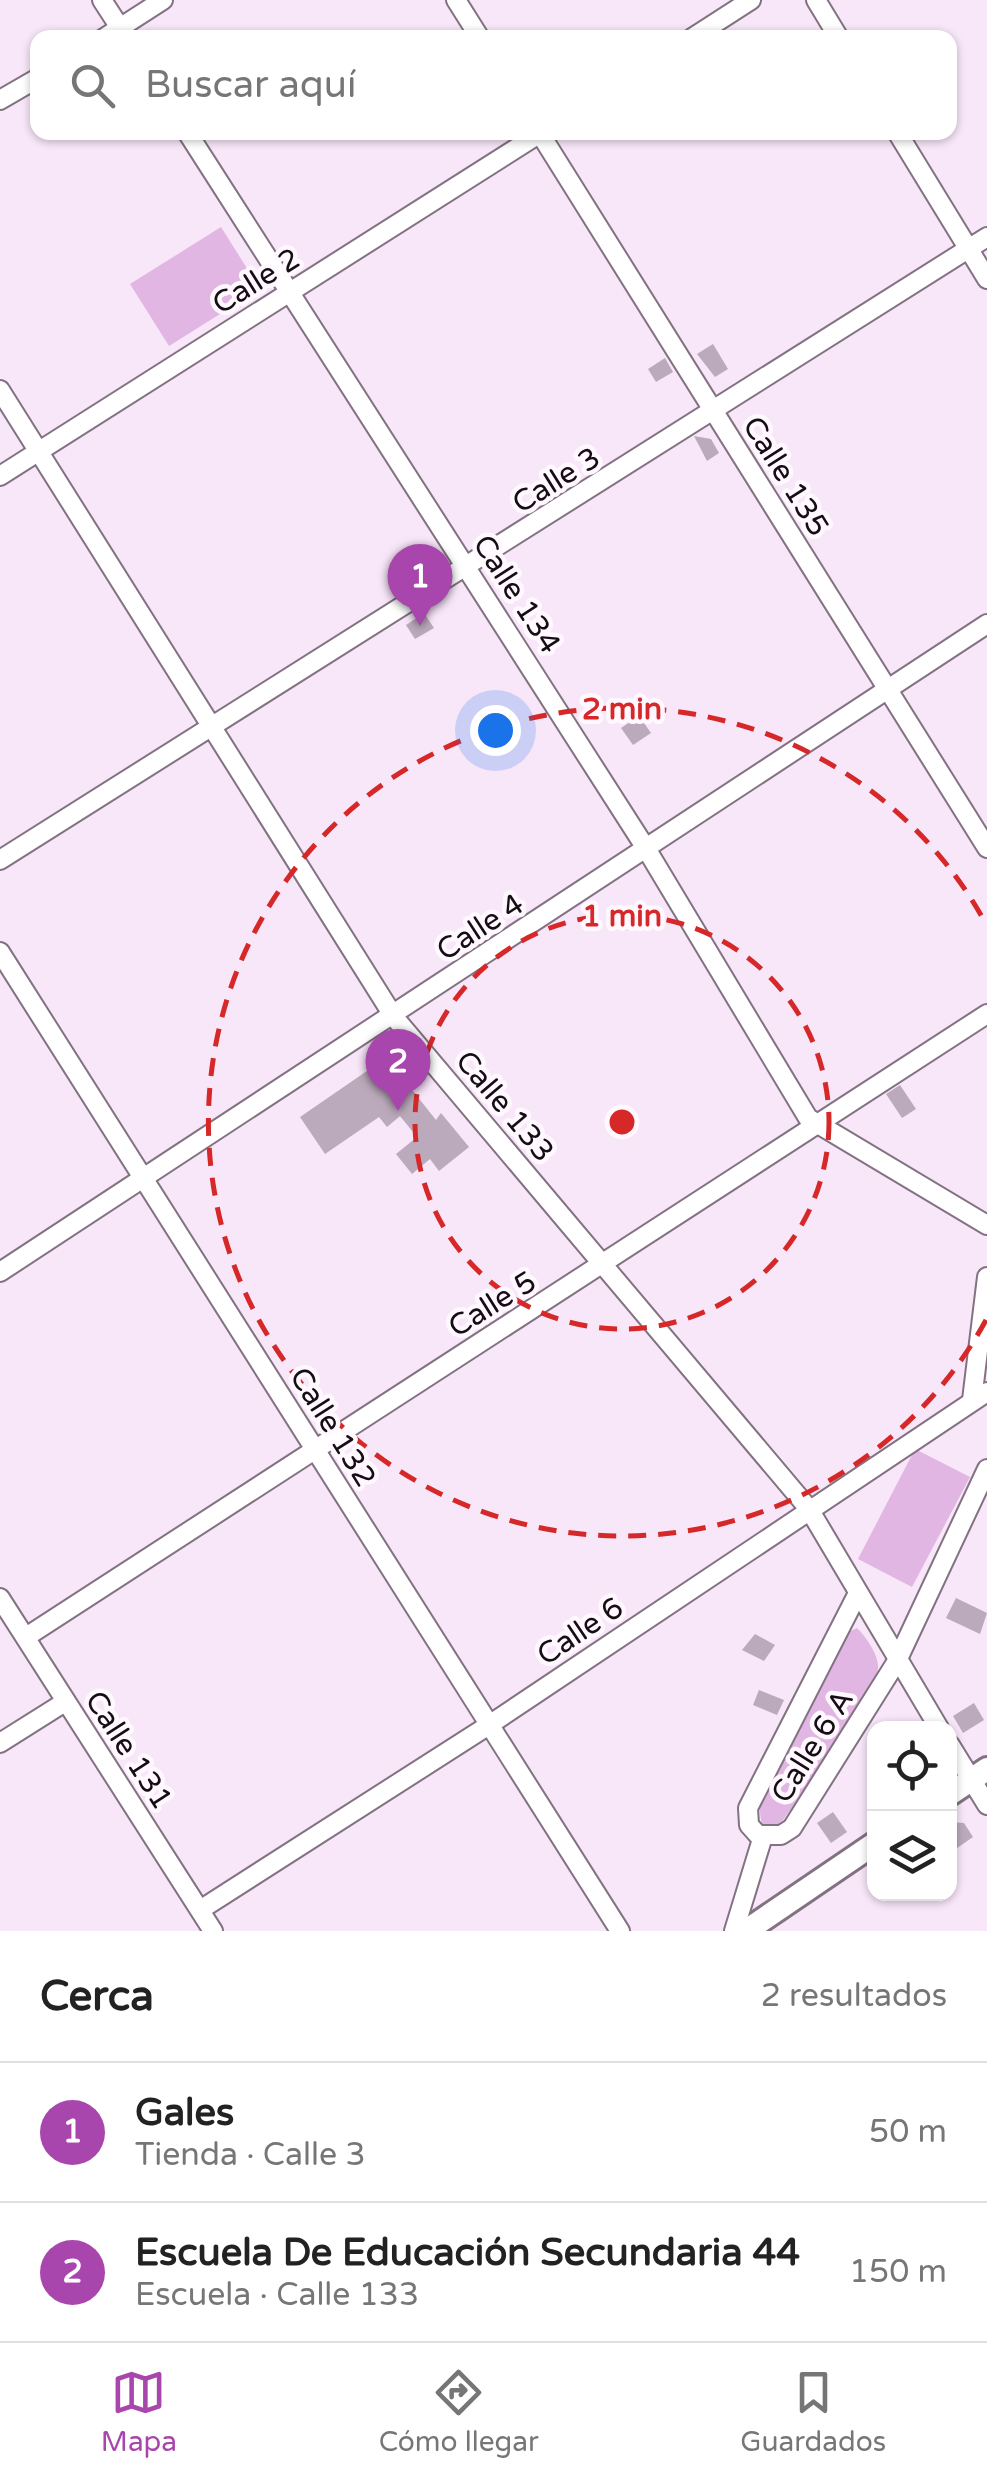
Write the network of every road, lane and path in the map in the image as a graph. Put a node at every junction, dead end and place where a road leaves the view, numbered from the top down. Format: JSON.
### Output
{"nodes":[{"id":1,"x":102,"y":0,"type":"edge"},
{"id":2,"x":163,"y":0,"type":"edge"},
{"id":3,"x":456,"y":0,"type":"edge"},
{"id":4,"x":751,"y":0,"type":"edge"},
{"id":5,"x":816,"y":0,"type":"edge"},
{"id":6,"x":115,"y":30,"type":"edge"},
{"id":7,"x":122,"y":30,"type":"edge"},
{"id":8,"x":475,"y":30,"type":"edge"},
{"id":9,"x":704,"y":30,"type":"edge"},
{"id":10,"x":834,"y":30,"type":"edge"},
{"id":11,"x":30,"y":83,"type":"edge"},
{"id":12,"x":0,"y":100,"type":"edge"},
{"id":13,"x":192,"y":140,"type":"edge"},
{"id":14,"x":529,"y":140,"type":"edge"},
{"id":15,"x":544,"y":140,"type":"edge"},
{"id":16,"x":902,"y":140,"type":"edge"},
{"id":17,"x":987,"y":237,"type":"edge"},
{"id":18,"x":968,"y":249,"type":"junction"},
{"id":19,"x":987,"y":279,"type":"edge"},
{"id":20,"x":290,"y":292,"type":"junction"},
{"id":21,"x":0,"y":390,"type":"edge"},
{"id":22,"x":714,"y":412,"type":"junction"},
{"id":23,"x":39,"y":451,"type":"junction"},
{"id":24,"x":0,"y":476,"type":"edge"},
{"id":25,"x":468,"y":568,"type":"junction"},
{"id":26,"x":987,"y":624,"type":"edge"},
{"id":27,"x":887,"y":688,"type":"junction"},
{"id":28,"x":212,"y":730,"type":"junction"},
{"id":29,"x":987,"y":848,"type":"edge"},
{"id":30,"x":647,"y":850,"type":"junction"},
{"id":31,"x":0,"y":860,"type":"edge"},
{"id":32,"x":0,"y":952,"type":"edge"},
{"id":33,"x":987,"y":1014,"type":"edge"},
{"id":34,"x":394,"y":1017,"type":"junction"},
{"id":35,"x":816,"y":1124,"type":"junction"},
{"id":36,"x":143,"y":1178,"type":"junction"},
{"id":37,"x":987,"y":1224,"type":"edge"},
{"id":38,"x":604,"y":1266,"type":"junction"},
{"id":39,"x":0,"y":1272,"type":"edge"},
{"id":40,"x":987,"y":1277,"type":"edge"},
{"id":41,"x":980,"y":1396,"type":"edge"},
{"id":42,"x":314,"y":1448,"type":"junction"},
{"id":43,"x":987,"y":1469,"type":"edge"},
{"id":44,"x":810,"y":1509,"type":"junction"},
{"id":45,"x":858,"y":1593,"type":"junction"},
{"id":46,"x":0,"y":1598,"type":"edge"},
{"id":47,"x":26,"y":1637,"type":"junction"},
{"id":48,"x":897,"y":1661,"type":"junction"},
{"id":49,"x":65,"y":1702,"type":"junction"},
{"id":50,"x":935,"y":1721,"type":"edge"},
{"id":51,"x":489,"y":1725,"type":"junction"},
{"id":52,"x":0,"y":1743,"type":"edge"},
{"id":53,"x":957,"y":1752,"type":"edge"},
{"id":54,"x":979,"y":1774,"type":"edge"},
{"id":55,"x":957,"y":1789,"type":"edge"},
{"id":56,"x":987,"y":1805,"type":"edge"},
{"id":57,"x":762,"y":1836,"type":"junction"},
{"id":58,"x":867,"y":1849,"type":"edge"},
{"id":59,"x":200,"y":1910,"type":"junction"},
{"id":60,"x":213,"y":1931,"type":"edge"},
{"id":61,"x":620,"y":1931,"type":"edge"},
{"id":62,"x":734,"y":1931,"type":"edge"},
{"id":63,"x":746,"y":1931,"type":"edge"}],
"edges":[{"from":1,"to":6,"type":"street"},
{"from":2,"to":7,"type":"street"},
{"from":3,"to":8,"type":"street"},
{"from":4,"to":9,"type":"street"},
{"from":5,"to":10,"type":"street"},
{"from":11,"to":12,"type":"street"},
{"from":13,"to":20,"type":"street","name":"Calle 134"},
{"from":14,"to":20,"type":"street","name":"Calle 2"},
{"from":15,"to":22,"type":"street","name":"Calle 135"},
{"from":16,"to":18,"type":"street"},
{"from":17,"to":18,"type":"street","name":"Calle 3"},
{"from":18,"to":19,"type":"street"},
{"from":18,"to":22,"type":"street","name":"Calle 3"},
{"from":20,"to":23,"type":"street","name":"Calle 2"},
{"from":20,"to":25,"type":"street","name":"Calle 134"},
{"from":21,"to":23,"type":"street","name":"Calle 133"},
{"from":22,"to":25,"type":"street","name":"Calle 3"},
{"from":22,"to":27,"type":"street","name":"Calle 135"},
{"from":23,"to":24,"type":"street","name":"Calle 2"},
{"from":23,"to":28,"type":"street","name":"Calle 133"},
{"from":25,"to":28,"type":"street","name":"Calle 3"},
{"from":25,"to":30,"type":"street","name":"Calle 134"},
{"from":26,"to":27,"type":"street","name":"Calle 4"},
{"from":27,"to":29,"type":"street","name":"Calle 135"},
{"from":27,"to":30,"type":"street","name":"Calle 4"},
{"from":28,"to":31,"type":"street","name":"Calle 3"},
{"from":28,"to":34,"type":"street","name":"Calle 133"},
{"from":30,"to":34,"type":"street","name":"Calle 4"},
{"from":30,"to":35,"type":"street","name":"Calle 134"},
{"from":32,"to":36,"type":"street","name":"Calle 132"},
{"from":33,"to":35,"type":"street","name":"Calle 5"},
{"from":34,"to":36,"type":"street","name":"Calle 4"},
{"from":34,"to":38,"type":"street","name":"Calle 133"},
{"from":35,"to":37,"type":"street","name":"Calle 134"},
{"from":35,"to":38,"type":"street","name":"Calle 5"},
{"from":36,"to":39,"type":"street","name":"Calle 4"},
{"from":36,"to":42,"type":"street","name":"Calle 132"},
{"from":38,"to":42,"type":"street","name":"Calle 5"},
{"from":38,"to":44,"type":"street","name":"Calle 133"},
{"from":40,"to":41,"type":"street"},
{"from":41,"to":44,"type":"street","name":"Calle 6"},
{"from":42,"to":47,"type":"street","name":"Calle 5"},
{"from":42,"to":51,"type":"street","name":"Calle 132"},
{"from":43,"to":48,"type":"street","name":"Calle 6 A"},
{"from":44,"to":45,"type":"street","name":"Calle 133"},
{"from":44,"to":51,"type":"street","name":"Calle 6"},
{"from":45,"to":48,"type":"street","name":"Calle 133"},
{"from":45,"to":57,"type":"street","name":"Calle 6 A"},
{"from":46,"to":47,"type":"street","name":"Calle 131"},
{"from":47,"to":49,"type":"street","name":"Calle 131"},
{"from":48,"to":50,"type":"street","name":"Calle 133"},
{"from":48,"to":57,"type":"street","name":"Calle 6 A"},
{"from":49,"to":52,"type":"street"},
{"from":49,"to":59,"type":"street","name":"Calle 131"},
{"from":51,"to":59,"type":"street","name":"Calle 6"},
{"from":51,"to":61,"type":"street","name":"Calle 132"},
{"from":53,"to":54,"type":"street"},
{"from":54,"to":55,"type":"street"},
{"from":54,"to":56,"type":"street"},
{"from":57,"to":62,"type":"street"},
{"from":58,"to":63,"type":"street"},
{"from":59,"to":60,"type":"street","name":"Calle 131"}]}
